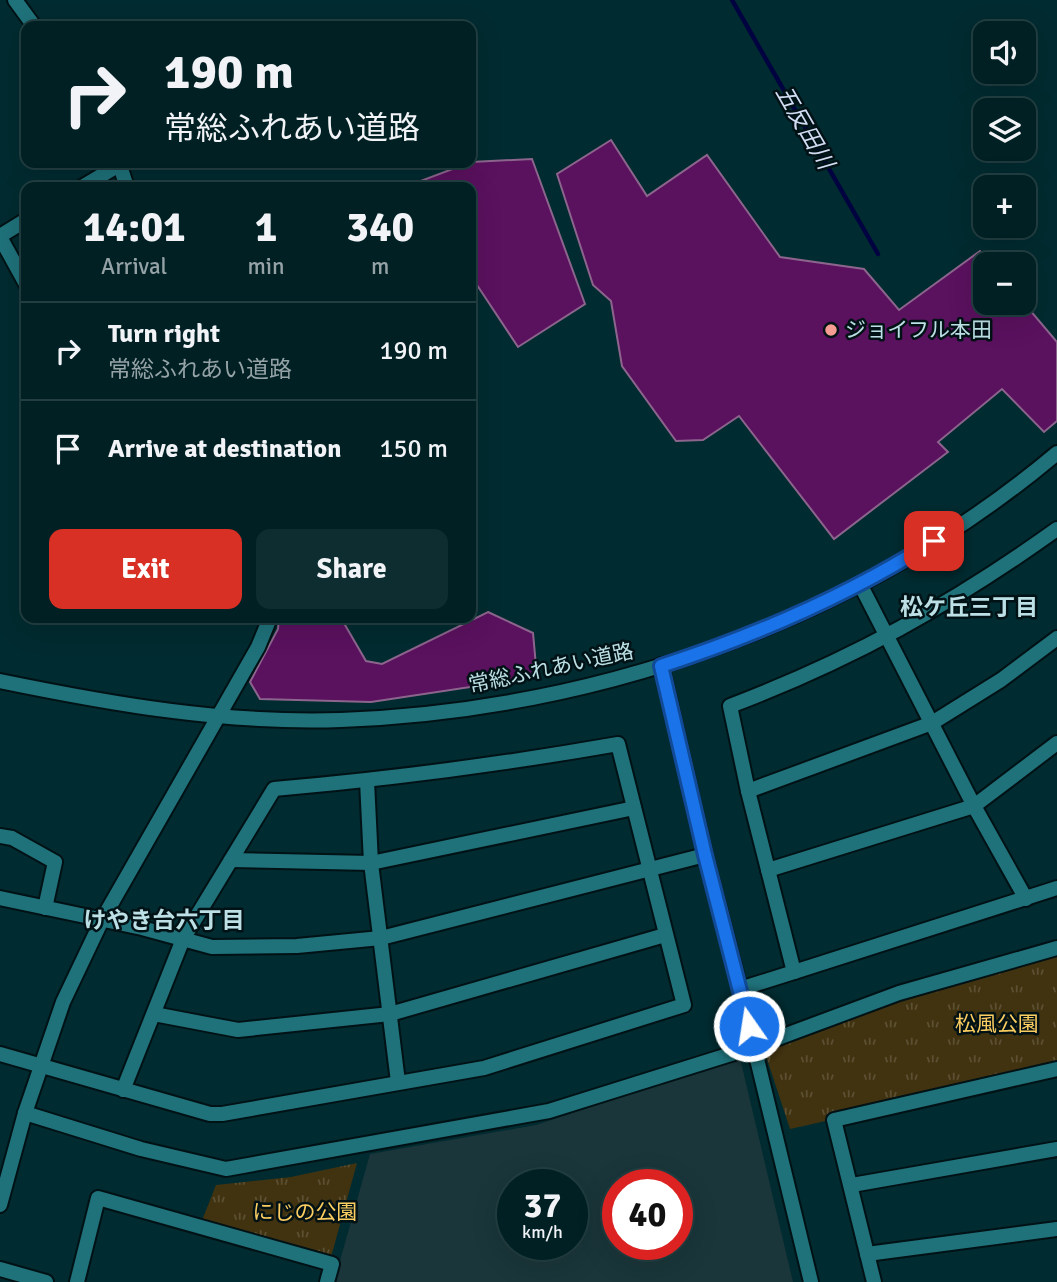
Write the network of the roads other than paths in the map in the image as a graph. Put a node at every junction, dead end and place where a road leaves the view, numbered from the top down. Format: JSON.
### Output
{"nodes":[{"id":1,"x":15,"y":0,"type":"edge"},
{"id":2,"x":30,"y":21,"type":"edge"},
{"id":3,"x":113,"y":168,"type":"edge"},
{"id":4,"x":90,"y":182,"type":"edge"},
{"id":5,"x":21,"y":223,"type":"edge"},
{"id":6,"x":0,"y":237,"type":"edge"},
{"id":7,"x":21,"y":275,"type":"edge"},
{"id":8,"x":1055,"y":459,"type":"edge"},
{"id":9,"x":1057,"y":530,"type":"edge"},
{"id":10,"x":860,"y":584,"type":"junction"},
{"id":11,"x":268,"y":623,"type":"edge"},
{"id":12,"x":887,"y":637,"type":"junction"},
{"id":13,"x":1057,"y":638,"type":"edge"},
{"id":14,"x":661,"y":666,"type":"junction"},
{"id":15,"x":0,"y":681,"type":"edge"},
{"id":16,"x":218,"y":716,"type":"junction"},
{"id":17,"x":932,"y":723,"type":"junction"},
{"id":18,"x":1057,"y":743,"type":"edge"},
{"id":19,"x":367,"y":781,"type":"junction"},
{"id":20,"x":748,"y":791,"type":"junction"},
{"id":21,"x":974,"y":806,"type":"junction"},
{"id":22,"x":634,"y":807,"type":"junction"},
{"id":23,"x":0,"y":836,"type":"edge"},
{"id":24,"x":705,"y":855,"type":"junction"},
{"id":25,"x":231,"y":860,"type":"junction"},
{"id":26,"x":371,"y":863,"type":"junction"},
{"id":27,"x":649,"y":869,"type":"junction"},
{"id":28,"x":768,"y":870,"type":"junction"},
{"id":29,"x":1057,"y":888,"type":"edge"},
{"id":30,"x":0,"y":898,"type":"edge"},
{"id":31,"x":1026,"y":899,"type":"junction"},
{"id":32,"x":46,"y":908,"type":"junction"},
{"id":33,"x":102,"y":920,"type":"junction"},
{"id":34,"x":665,"y":935,"type":"junction"},
{"id":35,"x":381,"y":938,"type":"junction"},
{"id":36,"x":183,"y":939,"type":"junction"},
{"id":37,"x":1057,"y":948,"type":"edge"},
{"id":38,"x":794,"y":972,"type":"junction"},
{"id":39,"x":740,"y":989,"type":"junction"},
{"id":40,"x":153,"y":1014,"type":"junction"},
{"id":41,"x":390,"y":1014,"type":"junction"},
{"id":42,"x":0,"y":1054,"type":"edge"},
{"id":43,"x":42,"y":1066,"type":"junction"},
{"id":44,"x":1057,"y":1069,"type":"edge"},
{"id":45,"x":398,"y":1082,"type":"junction"},
{"id":46,"x":123,"y":1090,"type":"junction"},
{"id":47,"x":25,"y":1113,"type":"junction"},
{"id":48,"x":1057,"y":1149,"type":"edge"},
{"id":49,"x":6,"y":1164,"type":"edge"},
{"id":50,"x":852,"y":1185,"type":"junction"},
{"id":51,"x":0,"y":1205,"type":"edge"},
{"id":52,"x":1057,"y":1229,"type":"edge"},
{"id":53,"x":867,"y":1254,"type":"junction"},
{"id":54,"x":0,"y":1269,"type":"edge"},
{"id":55,"x":46,"y":1282,"type":"edge"},
{"id":56,"x":77,"y":1282,"type":"edge"},
{"id":57,"x":327,"y":1282,"type":"edge"},
{"id":58,"x":811,"y":1282,"type":"edge"},
{"id":59,"x":874,"y":1282,"type":"edge"}],
"edges":[{"from":1,"to":2,"type":"street"},
{"from":3,"to":4,"type":"street"},
{"from":5,"to":6,"type":"street"},
{"from":6,"to":7,"type":"street"},
{"from":8,"to":10,"type":"street","name":"常総ふれあい道路"},
{"from":9,"to":12,"type":"street"},
{"from":10,"to":12,"type":"street"},
{"from":10,"to":14,"type":"street","name":"常総ふれあい道路"},
{"from":11,"to":16,"type":"street"},
{"from":12,"to":17,"type":"street"},
{"from":12,"to":20,"type":"street"},
{"from":13,"to":17,"type":"street"},
{"from":14,"to":16,"type":"street","name":"常総ふれあい道路"},
{"from":14,"to":24,"type":"street"},
{"from":15,"to":16,"type":"street","name":"常総ふれあい道路"},
{"from":16,"to":33,"type":"street"},
{"from":17,"to":20,"type":"street"},
{"from":17,"to":21,"type":"street"},
{"from":18,"to":21,"type":"street"},
{"from":19,"to":22,"type":"street"},
{"from":19,"to":25,"type":"street"},
{"from":19,"to":26,"type":"street"},
{"from":20,"to":28,"type":"street"},
{"from":21,"to":28,"type":"street"},
{"from":21,"to":31,"type":"street"},
{"from":22,"to":26,"type":"street"},
{"from":22,"to":27,"type":"street"},
{"from":23,"to":32,"type":"street"},
{"from":24,"to":27,"type":"street"},
{"from":24,"to":39,"type":"street"},
{"from":25,"to":26,"type":"street"},
{"from":25,"to":36,"type":"street"},
{"from":26,"to":35,"type":"street"},
{"from":27,"to":34,"type":"street"},
{"from":27,"to":35,"type":"street"},
{"from":28,"to":38,"type":"street"},
{"from":29,"to":31,"type":"street"},
{"from":30,"to":32,"type":"street"},
{"from":31,"to":38,"type":"street"},
{"from":32,"to":33,"type":"street"},
{"from":33,"to":36,"type":"street"},
{"from":33,"to":43,"type":"street"},
{"from":34,"to":41,"type":"street"},
{"from":34,"to":45,"type":"street"},
{"from":35,"to":36,"type":"street"},
{"from":35,"to":41,"type":"street"},
{"from":36,"to":40,"type":"street"},
{"from":37,"to":47,"type":"street","bridge":true},
{"from":38,"to":39,"type":"street"},
{"from":39,"to":58,"type":"street"},
{"from":40,"to":41,"type":"street"},
{"from":40,"to":46,"type":"street"},
{"from":41,"to":45,"type":"street"},
{"from":42,"to":43,"type":"street"},
{"from":43,"to":46,"type":"street"},
{"from":43,"to":47,"type":"street"},
{"from":44,"to":50,"type":"street"},
{"from":45,"to":46,"type":"street"},
{"from":47,"to":49,"type":"street"},
{"from":48,"to":50,"type":"street"},
{"from":49,"to":51,"type":"street"},
{"from":50,"to":53,"type":"street"},
{"from":52,"to":53,"type":"street"},
{"from":53,"to":59,"type":"street"},
{"from":54,"to":55,"type":"street"},
{"from":56,"to":57,"type":"street"}]}
